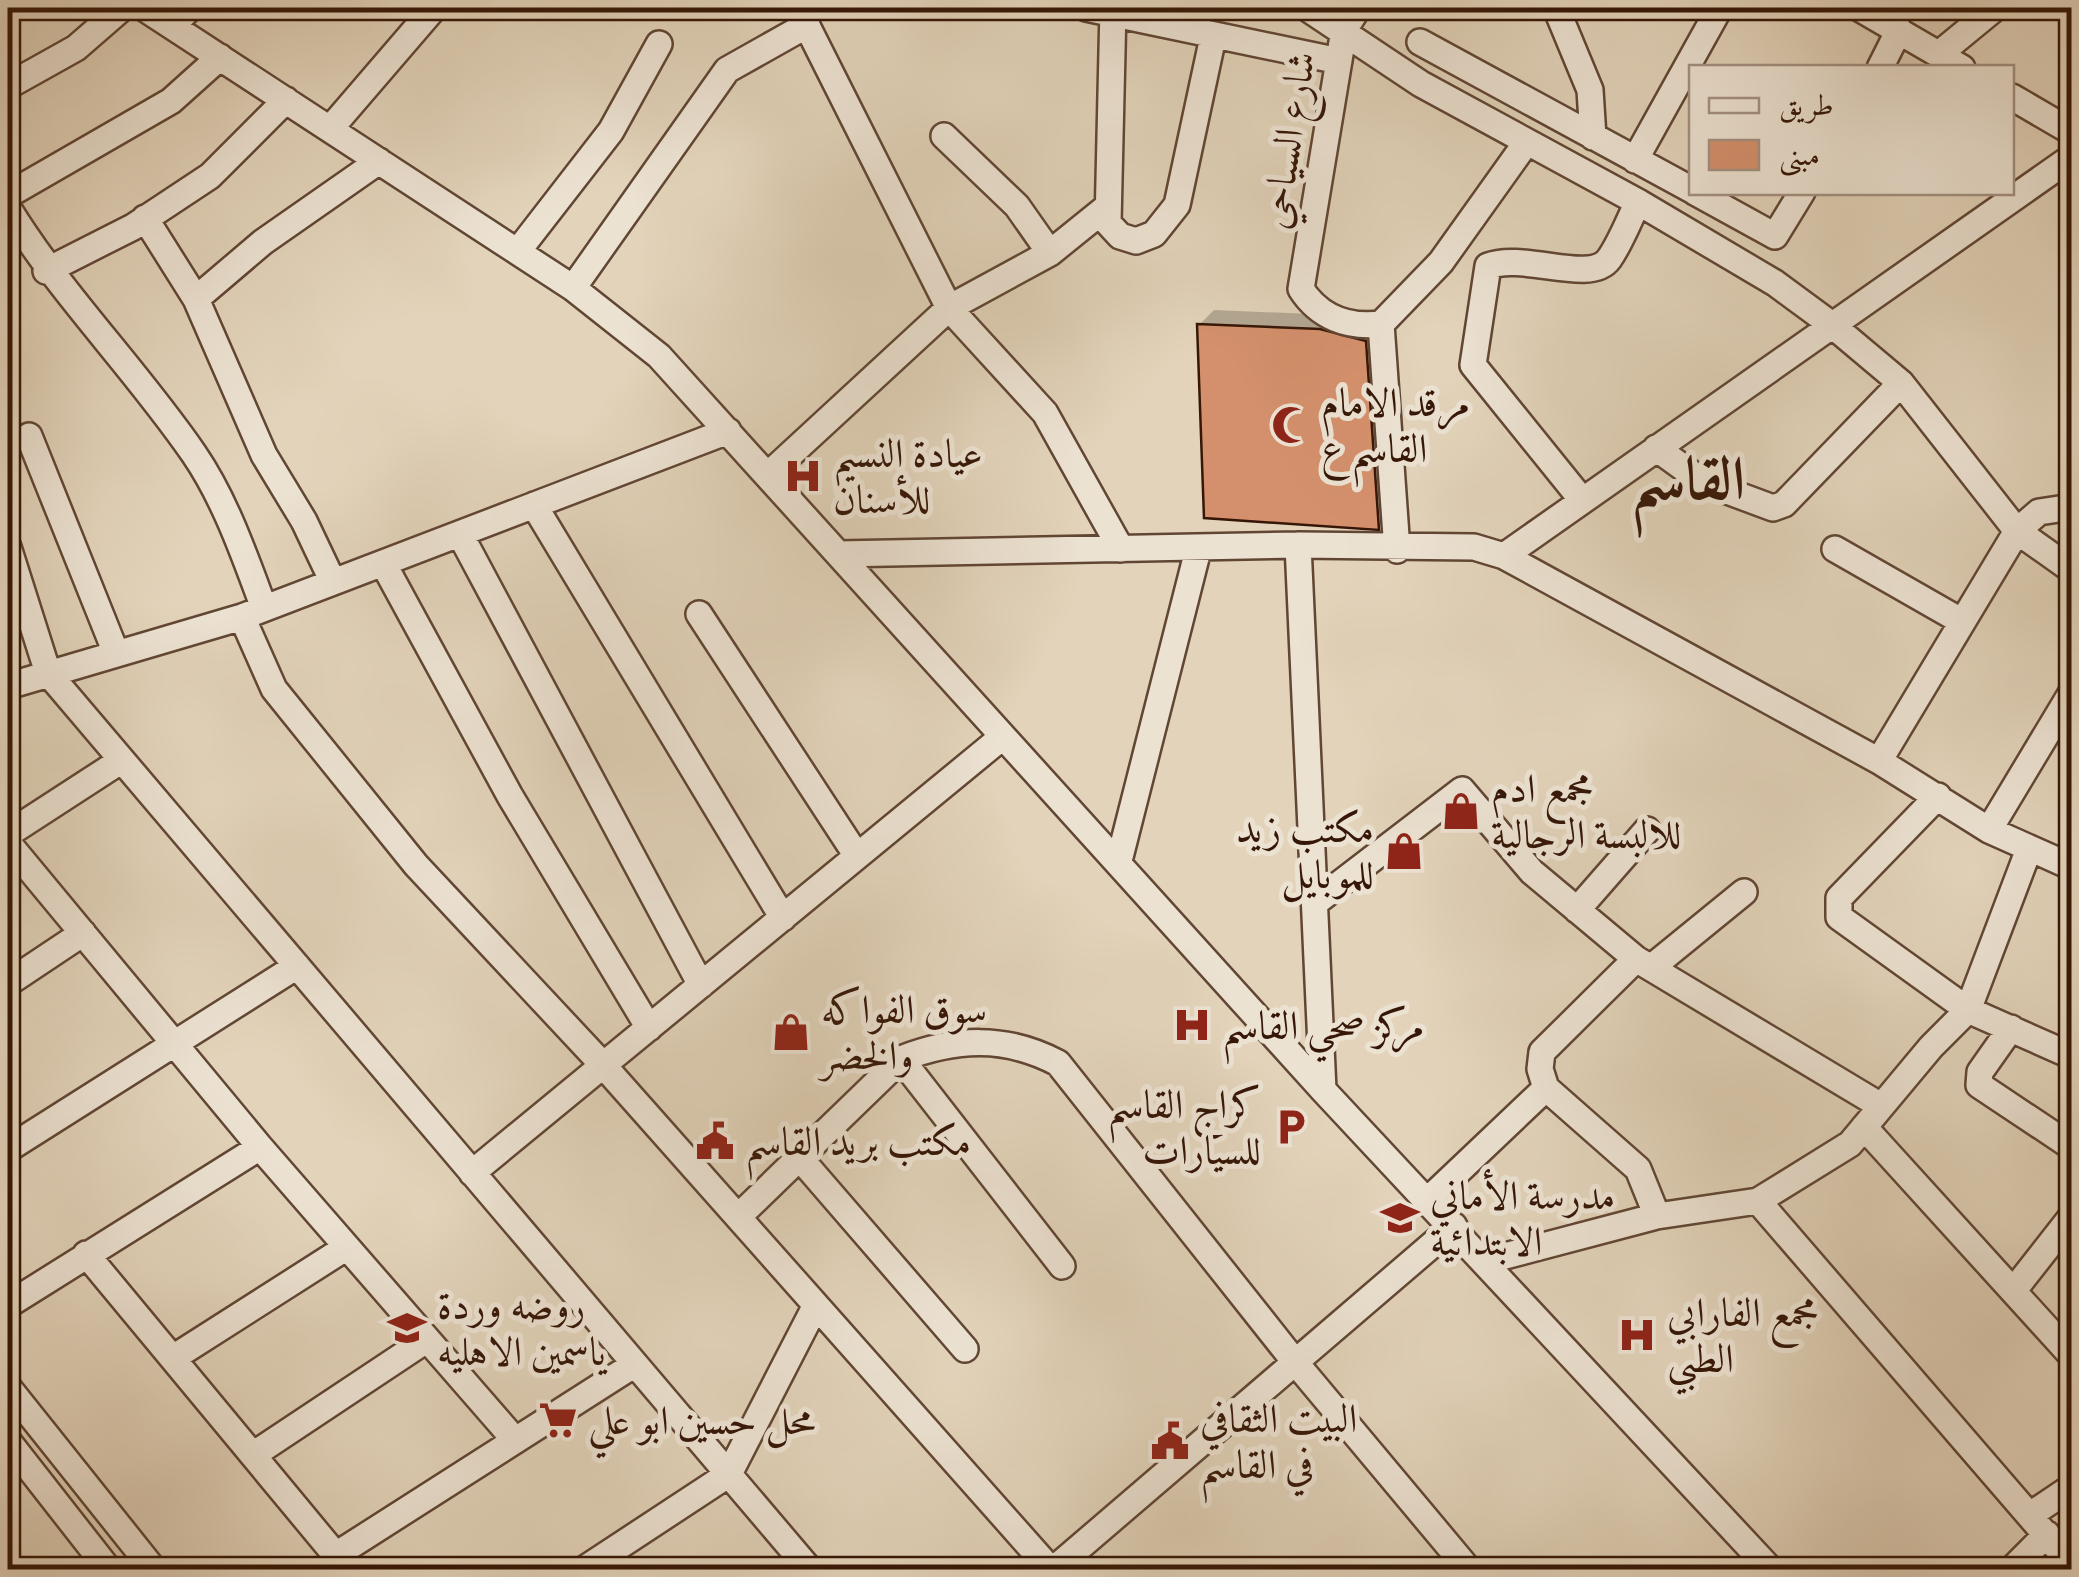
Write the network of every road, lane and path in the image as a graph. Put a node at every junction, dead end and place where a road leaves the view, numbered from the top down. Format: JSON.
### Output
{"nodes":[{"id":1,"x":122,"y":8,"type":"edge"},
{"id":2,"x":144,"y":8,"type":"edge"},
{"id":3,"x":434,"y":8,"type":"edge"},
{"id":4,"x":1306,"y":8,"type":"edge"},
{"id":5,"x":1358,"y":8,"type":"edge"},
{"id":6,"x":1556,"y":8,"type":"edge"},
{"id":7,"x":1860,"y":8,"type":"edge"},
{"id":8,"x":1995,"y":8,"type":"edge"},
{"id":9,"x":1719,"y":9,"type":"edge"},
{"id":10,"x":1103,"y":10,"type":"edge"},
{"id":11,"x":181,"y":16,"type":"edge"},
{"id":12,"x":802,"y":16,"type":"edge"},
{"id":13,"x":1344,"y":30,"type":"junction"},
{"id":14,"x":1898,"y":30,"type":"junction"},
{"id":15,"x":1213,"y":37,"type":"junction"},
{"id":16,"x":1420,"y":42,"type":"dead end"},
{"id":17,"x":659,"y":44,"type":"dead end"},
{"id":18,"x":1938,"y":54,"type":"junction"},
{"id":19,"x":220,"y":57,"type":"junction"},
{"id":20,"x":1339,"y":61,"type":"junction"},
{"id":21,"x":1881,"y":65,"type":"edge"},
{"id":22,"x":1957,"y":65,"type":"edge"},
{"id":23,"x":8,"y":86,"type":"edge"},
{"id":24,"x":2014,"y":97,"type":"edge"},
{"id":25,"x":286,"y":100,"type":"junction"},
{"id":26,"x":330,"y":128,"type":"junction"},
{"id":27,"x":2072,"y":132,"type":"edge"},
{"id":28,"x":944,"y":136,"type":"dead end"},
{"id":29,"x":1594,"y":137,"type":"junction"},
{"id":30,"x":1526,"y":143,"type":"junction"},
{"id":31,"x":2072,"y":157,"type":"edge"},
{"id":32,"x":1636,"y":160,"type":"junction"},
{"id":33,"x":379,"y":161,"type":"junction"},
{"id":34,"x":1689,"y":190,"type":"edge"},
{"id":35,"x":8,"y":194,"type":"edge"},
{"id":36,"x":1699,"y":195,"type":"edge"},
{"id":37,"x":1800,"y":195,"type":"edge"},
{"id":38,"x":1638,"y":202,"type":"junction"},
{"id":39,"x":8,"y":208,"type":"edge"},
{"id":40,"x":1107,"y":208,"type":"junction"},
{"id":41,"x":145,"y":218,"type":"junction"},
{"id":42,"x":518,"y":252,"type":"junction"},
{"id":43,"x":1050,"y":253,"type":"junction"},
{"id":44,"x":46,"y":271,"type":"junction"},
{"id":45,"x":574,"y":288,"type":"junction"},
{"id":46,"x":196,"y":299,"type":"junction"},
{"id":47,"x":949,"y":308,"type":"junction"},
{"id":48,"x":1382,"y":324,"type":"junction"},
{"id":49,"x":1832,"y":324,"type":"junction"},
{"id":50,"x":1901,"y":384,"type":"junction"},
{"id":51,"x":728,"y":431,"type":"junction"},
{"id":52,"x":29,"y":436,"type":"dead end"},
{"id":53,"x":1656,"y":448,"type":"junction"},
{"id":54,"x":768,"y":475,"type":"junction"},
{"id":55,"x":1582,"y":500,"type":"junction"},
{"id":56,"x":534,"y":505,"type":"junction"},
{"id":57,"x":2072,"y":507,"type":"edge"},
{"id":58,"x":2016,"y":531,"type":"junction"},
{"id":59,"x":460,"y":534,"type":"junction"},
{"id":60,"x":1298,"y":545,"type":"junction"},
{"id":61,"x":8,"y":547,"type":"edge"},
{"id":62,"x":1121,"y":549,"type":"junction"},
{"id":63,"x":1198,"y":550,"type":"junction"},
{"id":64,"x":1397,"y":550,"type":"junction"},
{"id":65,"x":1835,"y":550,"type":"dead end"},
{"id":66,"x":838,"y":554,"type":"junction"},
{"id":67,"x":1504,"y":556,"type":"junction"},
{"id":68,"x":383,"y":563,"type":"junction"},
{"id":69,"x":2072,"y":570,"type":"edge"},
{"id":70,"x":333,"y":582,"type":"junction"},
{"id":71,"x":253,"y":612,"type":"junction"},
{"id":72,"x":699,"y":614,"type":"dead end"},
{"id":73,"x":1961,"y":621,"type":"junction"},
{"id":74,"x":116,"y":654,"type":"junction"},
{"id":75,"x":48,"y":674,"type":"junction"},
{"id":76,"x":8,"y":686,"type":"edge"},
{"id":77,"x":2072,"y":692,"type":"edge"},
{"id":78,"x":1001,"y":738,"type":"junction"},
{"id":79,"x":122,"y":760,"type":"junction"},
{"id":80,"x":1879,"y":761,"type":"junction"},
{"id":81,"x":1938,"y":796,"type":"junction"},
{"id":82,"x":1647,"y":830,"type":"dead end"},
{"id":83,"x":1990,"y":830,"type":"junction"},
{"id":84,"x":8,"y":834,"type":"edge"},
{"id":85,"x":8,"y":843,"type":"edge"},
{"id":86,"x":2030,"y":849,"type":"junction"},
{"id":87,"x":856,"y":856,"type":"junction"},
{"id":88,"x":1118,"y":860,"type":"junction"},
{"id":89,"x":2072,"y":866,"type":"edge"},
{"id":90,"x":1744,"y":892,"type":"dead end"},
{"id":91,"x":1316,"y":902,"type":"junction"},
{"id":92,"x":1577,"y":910,"type":"junction"},
{"id":93,"x":783,"y":918,"type":"junction"},
{"id":94,"x":83,"y":933,"type":"junction"},
{"id":95,"x":1644,"y":963,"type":"junction"},
{"id":96,"x":297,"y":966,"type":"junction"},
{"id":97,"x":8,"y":983,"type":"edge"},
{"id":98,"x":701,"y":985,"type":"junction"},
{"id":99,"x":1968,"y":1010,"type":"junction"},
{"id":100,"x":649,"y":1028,"type":"junction"},
{"id":101,"x":2011,"y":1028,"type":"junction"},
{"id":102,"x":176,"y":1043,"type":"junction"},
{"id":103,"x":2072,"y":1056,"type":"edge"},
{"id":104,"x":901,"y":1059,"type":"junction"},
{"id":105,"x":604,"y":1065,"type":"junction"},
{"id":106,"x":1546,"y":1088,"type":"junction"},
{"id":107,"x":1322,"y":1090,"type":"junction"},
{"id":108,"x":1882,"y":1106,"type":"junction"},
{"id":109,"x":1864,"y":1127,"type":"junction"},
{"id":110,"x":260,"y":1147,"type":"junction"},
{"id":111,"x":2072,"y":1147,"type":"edge"},
{"id":112,"x":8,"y":1149,"type":"edge"},
{"id":113,"x":800,"y":1157,"type":"junction"},
{"id":114,"x":472,"y":1173,"type":"junction"},
{"id":115,"x":1428,"y":1200,"type":"junction"},
{"id":116,"x":1758,"y":1201,"type":"junction"},
{"id":117,"x":738,"y":1216,"type":"junction"},
{"id":118,"x":1657,"y":1216,"type":"junction"},
{"id":119,"x":2072,"y":1216,"type":"edge"},
{"id":120,"x":1454,"y":1226,"type":"junction"},
{"id":121,"x":347,"y":1247,"type":"junction"},
{"id":122,"x":86,"y":1254,"type":"junction"},
{"id":123,"x":1486,"y":1260,"type":"junction"},
{"id":124,"x":1062,"y":1266,"type":"dead end"},
{"id":125,"x":2014,"y":1290,"type":"junction"},
{"id":126,"x":8,"y":1305,"type":"edge"},
{"id":127,"x":816,"y":1305,"type":"junction"},
{"id":128,"x":426,"y":1340,"type":"junction"},
{"id":129,"x":966,"y":1349,"type":"dead end"},
{"id":130,"x":2072,"y":1356,"type":"edge"},
{"id":131,"x":173,"y":1358,"type":"junction"},
{"id":132,"x":1295,"y":1362,"type":"junction"},
{"id":133,"x":635,"y":1364,"type":"junction"},
{"id":134,"x":8,"y":1387,"type":"edge"},
{"id":135,"x":514,"y":1440,"type":"junction"},
{"id":136,"x":8,"y":1441,"type":"edge"},
{"id":137,"x":253,"y":1455,"type":"junction"},
{"id":138,"x":729,"y":1474,"type":"junction"},
{"id":139,"x":2072,"y":1487,"type":"edge"},
{"id":140,"x":2039,"y":1525,"type":"junction"},
{"id":141,"x":615,"y":1561,"type":"edge"},
{"id":142,"x":342,"y":1562,"type":"edge"},
{"id":143,"x":2072,"y":1565,"type":"edge"},
{"id":144,"x":109,"y":1570,"type":"edge"},
{"id":145,"x":154,"y":1570,"type":"edge"},
{"id":146,"x":583,"y":1570,"type":"edge"},
{"id":147,"x":810,"y":1570,"type":"edge"},
{"id":148,"x":1052,"y":1570,"type":"edge"},
{"id":149,"x":1469,"y":1570,"type":"edge"},
{"id":150,"x":1771,"y":1570,"type":"edge"},
{"id":151,"x":2011,"y":1570,"type":"edge"}],
"edges":[{"from":1,"to":23,"type":"street"},
{"from":2,"to":11,"type":"street"},
{"from":3,"to":26,"type":"street"},
{"from":4,"to":13,"type":"street"},
{"from":5,"to":13,"type":"street","name":"شارع السياحي"},
{"from":6,"to":29,"type":"street"},
{"from":7,"to":14,"type":"street"},
{"from":8,"to":18,"type":"street"},
{"from":9,"to":32,"type":"street"},
{"from":10,"to":15,"type":"street"},
{"from":10,"to":40,"type":"street"},
{"from":11,"to":19,"type":"street"},
{"from":12,"to":45,"type":"street"},
{"from":12,"to":47,"type":"street"},
{"from":13,"to":20,"type":"street","name":"شارع السياحي"},
{"from":13,"to":30,"type":"street"},
{"from":14,"to":18,"type":"street"},
{"from":14,"to":21,"type":"street"},
{"from":15,"to":20,"type":"street"},
{"from":15,"to":40,"type":"street"},
{"from":16,"to":29,"type":"street"},
{"from":17,"to":42,"type":"street"},
{"from":18,"to":22,"type":"street"},
{"from":19,"to":25,"type":"street"},
{"from":19,"to":35,"type":"street"},
{"from":20,"to":48,"type":"street","name":"شارع السياحي"},
{"from":24,"to":27,"type":"street"},
{"from":25,"to":26,"type":"street"},
{"from":25,"to":41,"type":"street"},
{"from":26,"to":33,"type":"street"},
{"from":28,"to":43,"type":"street"},
{"from":29,"to":32,"type":"street"},
{"from":30,"to":38,"type":"street"},
{"from":30,"to":48,"type":"street"},
{"from":31,"to":49,"type":"street"},
{"from":32,"to":34,"type":"street"},
{"from":33,"to":42,"type":"street"},
{"from":33,"to":46,"type":"street"},
{"from":36,"to":37,"type":"street"},
{"from":38,"to":49,"type":"street"},
{"from":38,"to":55,"type":"street"},
{"from":39,"to":44,"type":"street"},
{"from":40,"to":43,"type":"street"},
{"from":41,"to":44,"type":"street"},
{"from":41,"to":46,"type":"street"},
{"from":42,"to":45,"type":"street"},
{"from":43,"to":47,"type":"street"},
{"from":44,"to":71,"type":"street"},
{"from":45,"to":51,"type":"street"},
{"from":46,"to":70,"type":"street"},
{"from":47,"to":54,"type":"street"},
{"from":47,"to":62,"type":"street"},
{"from":48,"to":64,"type":"street"},
{"from":49,"to":50,"type":"street"},
{"from":49,"to":53,"type":"street"},
{"from":50,"to":53,"type":"street"},
{"from":50,"to":58,"type":"street"},
{"from":51,"to":54,"type":"street"},
{"from":51,"to":56,"type":"street"},
{"from":52,"to":74,"type":"street"},
{"from":53,"to":55,"type":"street"},
{"from":54,"to":66,"type":"street"},
{"from":55,"to":67,"type":"street"},
{"from":56,"to":59,"type":"street"},
{"from":56,"to":93,"type":"street"},
{"from":57,"to":58,"type":"street"},
{"from":58,"to":69,"type":"street"},
{"from":58,"to":73,"type":"street"},
{"from":59,"to":68,"type":"street"},
{"from":59,"to":98,"type":"street"},
{"from":60,"to":63,"type":"street"},
{"from":60,"to":64,"type":"street"},
{"from":60,"to":91,"type":"street"},
{"from":61,"to":75,"type":"street"},
{"from":62,"to":63,"type":"street"},
{"from":62,"to":66,"type":"street"},
{"from":63,"to":88,"type":"street"},
{"from":64,"to":67,"type":"street"},
{"from":65,"to":73,"type":"street"},
{"from":66,"to":78,"type":"street"},
{"from":67,"to":80,"type":"street"},
{"from":68,"to":70,"type":"street"},
{"from":68,"to":100,"type":"street"},
{"from":70,"to":71,"type":"street"},
{"from":71,"to":74,"type":"street"},
{"from":71,"to":105,"type":"street"},
{"from":72,"to":87,"type":"street"},
{"from":73,"to":80,"type":"street"},
{"from":74,"to":75,"type":"street"},
{"from":75,"to":76,"type":"street"},
{"from":75,"to":79,"type":"street"},
{"from":77,"to":83,"type":"street"},
{"from":78,"to":87,"type":"street"},
{"from":78,"to":88,"type":"street"},
{"from":79,"to":84,"type":"street"},
{"from":79,"to":96,"type":"street"},
{"from":80,"to":81,"type":"street"},
{"from":81,"to":83,"type":"street"},
{"from":81,"to":99,"type":"street"},
{"from":82,"to":92,"type":"street"},
{"from":83,"to":86,"type":"street"},
{"from":85,"to":94,"type":"street"},
{"from":86,"to":89,"type":"street"},
{"from":86,"to":99,"type":"street"},
{"from":87,"to":93,"type":"street"},
{"from":88,"to":107,"type":"street"},
{"from":90,"to":95,"type":"street"},
{"from":91,"to":92,"type":"street"},
{"from":91,"to":107,"type":"street"},
{"from":92,"to":95,"type":"street"},
{"from":93,"to":98,"type":"street"},
{"from":94,"to":97,"type":"street"},
{"from":94,"to":102,"type":"street"},
{"from":95,"to":106,"type":"street"},
{"from":95,"to":108,"type":"street"},
{"from":96,"to":102,"type":"street"},
{"from":96,"to":114,"type":"street"},
{"from":98,"to":100,"type":"street"},
{"from":99,"to":101,"type":"street"},
{"from":99,"to":108,"type":"street"},
{"from":100,"to":105,"type":"street"},
{"from":101,"to":103,"type":"street"},
{"from":101,"to":111,"type":"street"},
{"from":102,"to":110,"type":"street"},
{"from":102,"to":112,"type":"street"},
{"from":104,"to":113,"type":"street"},
{"from":104,"to":124,"type":"street"},
{"from":104,"to":132,"type":"street"},
{"from":105,"to":114,"type":"street"},
{"from":105,"to":117,"type":"street"},
{"from":106,"to":115,"type":"street"},
{"from":106,"to":118,"type":"street"},
{"from":107,"to":115,"type":"street"},
{"from":108,"to":109,"type":"street"},
{"from":109,"to":116,"type":"street"},
{"from":109,"to":125,"type":"street"},
{"from":110,"to":121,"type":"street"},
{"from":110,"to":122,"type":"street"},
{"from":113,"to":117,"type":"street"},
{"from":113,"to":129,"type":"street"},
{"from":114,"to":133,"type":"street"},
{"from":115,"to":120,"type":"street"},
{"from":116,"to":118,"type":"street"},
{"from":116,"to":140,"type":"street"},
{"from":117,"to":127,"type":"street"},
{"from":118,"to":123,"type":"street"},
{"from":119,"to":125,"type":"street"},
{"from":120,"to":123,"type":"street"},
{"from":120,"to":132,"type":"street"},
{"from":121,"to":128,"type":"street"},
{"from":121,"to":131,"type":"street"},
{"from":122,"to":126,"type":"street"},
{"from":122,"to":131,"type":"street"},
{"from":123,"to":150,"type":"street"},
{"from":125,"to":130,"type":"street"},
{"from":127,"to":138,"type":"street"},
{"from":127,"to":148,"type":"street"},
{"from":128,"to":135,"type":"street"},
{"from":128,"to":137,"type":"street"},
{"from":131,"to":137,"type":"street"},
{"from":132,"to":148,"type":"street"},
{"from":132,"to":149,"type":"street"},
{"from":133,"to":135,"type":"street"},
{"from":133,"to":138,"type":"street"},
{"from":134,"to":145,"type":"street"},
{"from":135,"to":142,"type":"street"},
{"from":136,"to":144,"type":"street"},
{"from":137,"to":142,"type":"street"},
{"from":138,"to":141,"type":"street"},
{"from":138,"to":147,"type":"street"},
{"from":139,"to":140,"type":"street"},
{"from":140,"to":143,"type":"street"},
{"from":140,"to":151,"type":"street"},
{"from":141,"to":146,"type":"street"}]}
